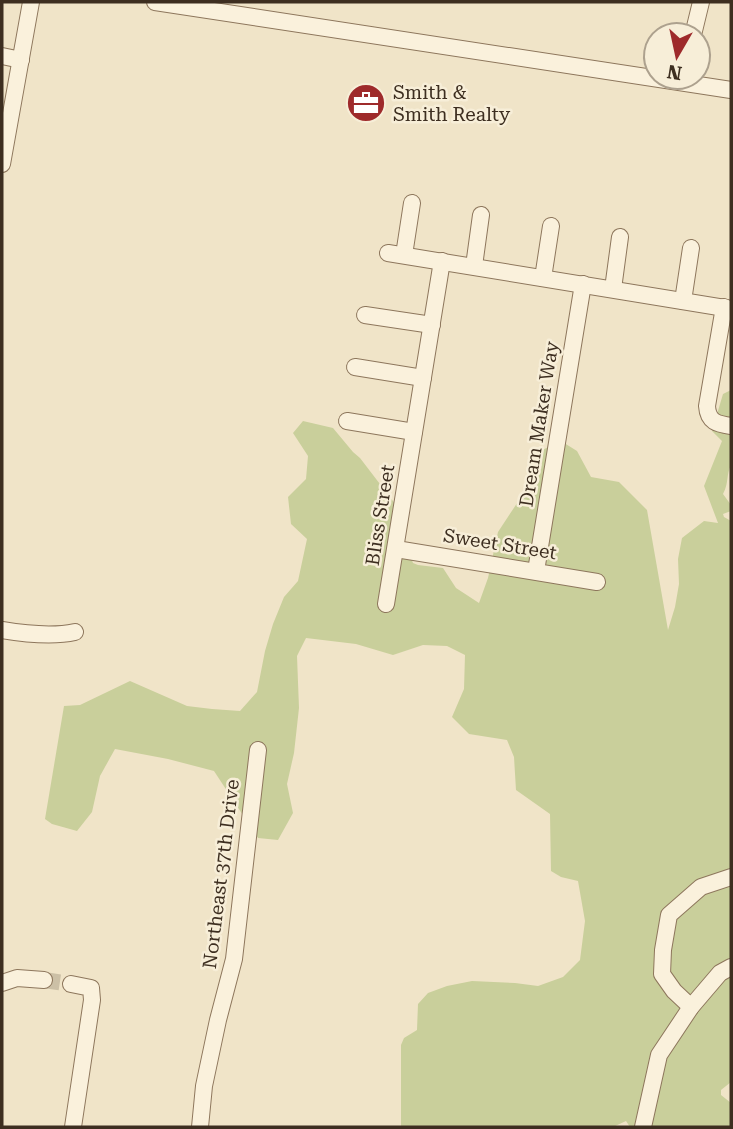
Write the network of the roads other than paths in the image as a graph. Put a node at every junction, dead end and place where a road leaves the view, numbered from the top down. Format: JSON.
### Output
{"nodes":[{"id":1,"x":31,"y":2,"type":"edge"},
{"id":2,"x":155,"y":2,"type":"edge"},
{"id":3,"x":701,"y":2,"type":"edge"},
{"id":4,"x":208,"y":6,"type":"edge"},
{"id":5,"x":696,"y":21,"type":"edge"},
{"id":6,"x":2,"y":56,"type":"edge"},
{"id":7,"x":21,"y":60,"type":"junction"},
{"id":8,"x":642,"y":73,"type":"edge"},
{"id":9,"x":712,"y":86,"type":"edge"},
{"id":10,"x":731,"y":90,"type":"edge"},
{"id":11,"x":7,"y":109,"type":"edge"},
{"id":12,"x":2,"y":164,"type":"edge"},
{"id":13,"x":412,"y":203,"type":"dead end"},
{"id":14,"x":481,"y":215,"type":"dead end"},
{"id":15,"x":551,"y":226,"type":"dead end"},
{"id":16,"x":621,"y":237,"type":"dead end"},
{"id":17,"x":691,"y":248,"type":"dead end"},
{"id":18,"x":388,"y":253,"type":"dead end"},
{"id":19,"x":404,"y":255,"type":"junction"},
{"id":20,"x":442,"y":261,"type":"junction"},
{"id":21,"x":474,"y":265,"type":"junction"},
{"id":22,"x":543,"y":278,"type":"junction"},
{"id":23,"x":583,"y":284,"type":"junction"},
{"id":24,"x":613,"y":289,"type":"junction"},
{"id":25,"x":682,"y":301,"type":"junction"},
{"id":26,"x":727,"y":308,"type":"edge"},
{"id":27,"x":365,"y":315,"type":"dead end"},
{"id":28,"x":432,"y":325,"type":"junction"},
{"id":29,"x":355,"y":367,"type":"dead end"},
{"id":30,"x":423,"y":378,"type":"junction"},
{"id":31,"x":347,"y":421,"type":"dead end"},
{"id":32,"x":731,"y":426,"type":"edge"},
{"id":33,"x":414,"y":432,"type":"junction"},
{"id":34,"x":396,"y":549,"type":"junction"},
{"id":35,"x":536,"y":571,"type":"junction"},
{"id":36,"x":597,"y":582,"type":"dead end"},
{"id":37,"x":386,"y":604,"type":"dead end"},
{"id":38,"x":2,"y":630,"type":"edge"},
{"id":39,"x":75,"y":632,"type":"dead end"},
{"id":40,"x":258,"y":750,"type":"dead end"},
{"id":41,"x":731,"y":877,"type":"edge"},
{"id":42,"x":731,"y":967,"type":"edge"},
{"id":43,"x":44,"y":979,"type":"tunnel mouth"},
{"id":44,"x":2,"y":983,"type":"edge"},
{"id":45,"x":71,"y":984,"type":"tunnel mouth"},
{"id":46,"x":691,"y":1007,"type":"junction"},
{"id":47,"x":73,"y":1127,"type":"edge"},
{"id":48,"x":200,"y":1127,"type":"edge"},
{"id":49,"x":643,"y":1127,"type":"edge"}],
"edges":[{"from":1,"to":7,"type":"street"},
{"from":2,"to":4,"type":"street"},
{"from":3,"to":5,"type":"street"},
{"from":4,"to":8,"type":"street"},
{"from":6,"to":7,"type":"street"},
{"from":7,"to":11,"type":"street"},
{"from":9,"to":10,"type":"street"},
{"from":11,"to":12,"type":"street"},
{"from":13,"to":19,"type":"street"},
{"from":14,"to":21,"type":"street"},
{"from":15,"to":22,"type":"street"},
{"from":16,"to":24,"type":"street"},
{"from":17,"to":25,"type":"street"},
{"from":18,"to":19,"type":"street"},
{"from":19,"to":20,"type":"street"},
{"from":20,"to":21,"type":"street"},
{"from":20,"to":28,"type":"street","name":"Bliss Street"},
{"from":21,"to":22,"type":"street"},
{"from":22,"to":23,"type":"street"},
{"from":23,"to":24,"type":"street"},
{"from":23,"to":35,"type":"street","name":"Dream Maker Way"},
{"from":24,"to":25,"type":"street"},
{"from":25,"to":26,"type":"street"},
{"from":26,"to":32,"type":"street"},
{"from":27,"to":28,"type":"street"},
{"from":28,"to":30,"type":"street","name":"Bliss Street"},
{"from":29,"to":30,"type":"street"},
{"from":30,"to":33,"type":"street","name":"Bliss Street"},
{"from":31,"to":33,"type":"street"},
{"from":33,"to":34,"type":"street","name":"Bliss Street"},
{"from":34,"to":35,"type":"street","name":"Sweet Street"},
{"from":34,"to":37,"type":"street","name":"Bliss Street"},
{"from":35,"to":36,"type":"street","name":"Sweet Street"},
{"from":38,"to":39,"type":"street"},
{"from":40,"to":48,"type":"street","name":"Northeast 37th Drive"},
{"from":41,"to":46,"type":"street"},
{"from":42,"to":46,"type":"street"},
{"from":43,"to":44,"type":"street"},
{"from":45,"to":47,"type":"street"},
{"from":46,"to":49,"type":"street"}]}
